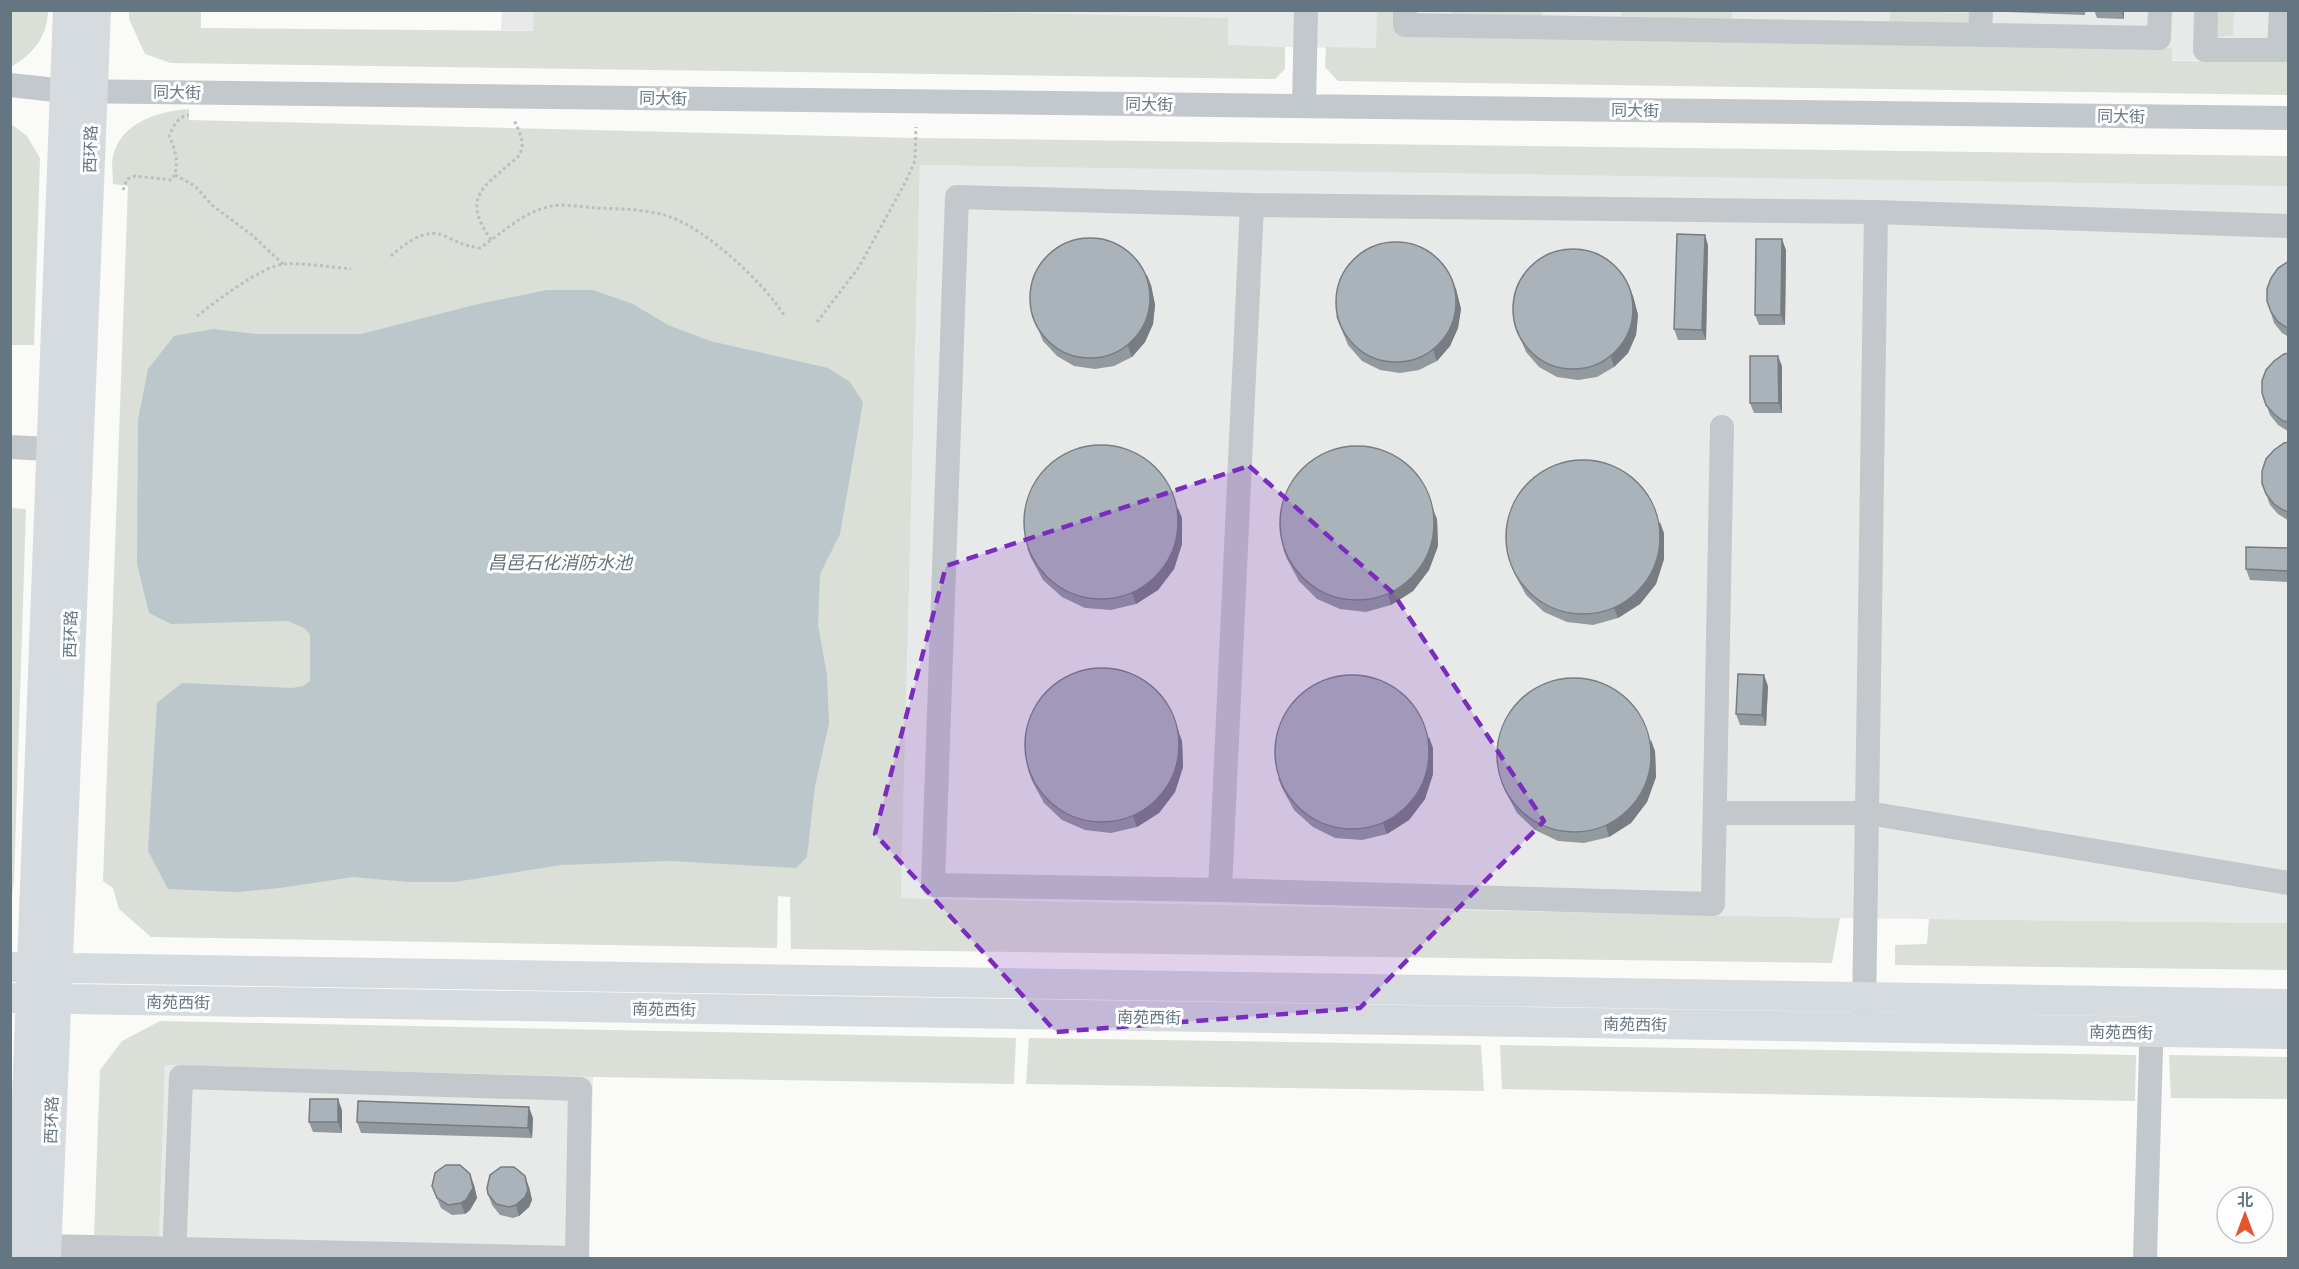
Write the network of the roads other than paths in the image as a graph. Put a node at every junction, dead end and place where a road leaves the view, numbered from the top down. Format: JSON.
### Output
{"nodes":[{"id":1,"x":68,"y":10,"type":"edge"},
{"id":2,"x":96,"y":10,"type":"edge"},
{"id":3,"x":1306,"y":10,"type":"edge"},
{"id":4,"x":1405,"y":10,"type":"edge"},
{"id":5,"x":1981,"y":10,"type":"edge"},
{"id":6,"x":2160,"y":10,"type":"edge"},
{"id":7,"x":2206,"y":10,"type":"edge"},
{"id":8,"x":2281,"y":10,"type":"edge"},
{"id":9,"x":1756,"y":21,"type":"edge"},
{"id":10,"x":1980,"y":35,"type":"junction"},
{"id":11,"x":2284,"y":50,"type":"edge"},
{"id":12,"x":10,"y":85,"type":"edge"},
{"id":13,"x":79,"y":91,"type":"junction"},
{"id":14,"x":1304,"y":106,"type":"junction"},
{"id":15,"x":2289,"y":118,"type":"edge"},
{"id":16,"x":1252,"y":205,"type":"junction"},
{"id":17,"x":1876,"y":212,"type":"junction"},
{"id":18,"x":2289,"y":226,"type":"edge"},
{"id":19,"x":1722,"y":427,"type":"dead end"},
{"id":20,"x":10,"y":447,"type":"edge"},
{"id":21,"x":65,"y":450,"type":"junction"},
{"id":22,"x":1715,"y":813,"type":"junction"},
{"id":23,"x":1868,"y":813,"type":"junction"},
{"id":24,"x":2289,"y":883,"type":"edge"},
{"id":25,"x":1220,"y":890,"type":"junction"},
{"id":26,"x":33,"y":968,"type":"edge"},
{"id":27,"x":1864,"y":998,"type":"junction"},
{"id":28,"x":32,"y":999,"type":"edge"},
{"id":29,"x":2152,"y":1002,"type":"junction"},
{"id":30,"x":2289,"y":1004,"type":"edge"},
{"id":31,"x":1864,"y":1028,"type":"junction"},
{"id":32,"x":2152,"y":1032,"type":"junction"},
{"id":33,"x":2289,"y":1034,"type":"edge"},
{"id":34,"x":38,"y":1254,"type":"edge"},
{"id":35,"x":174,"y":1254,"type":"edge"},
{"id":36,"x":575,"y":1258,"type":"edge"},
{"id":37,"x":2145,"y":1258,"type":"edge"}],
"edges":[{"from":1,"to":13,"type":"main road","name":"西环路"},
{"from":2,"to":13,"type":"main road","name":"西环路"},
{"from":3,"to":14,"type":"street"},
{"from":4,"to":9,"type":"street"},
{"from":5,"to":10,"type":"street"},
{"from":6,"to":10,"type":"street"},
{"from":7,"to":11,"type":"street"},
{"from":8,"to":11,"type":"street"},
{"from":9,"to":10,"type":"street"},
{"from":12,"to":13,"type":"street","name":"同大街"},
{"from":13,"to":14,"type":"street","name":"同大街"},
{"from":13,"to":21,"type":"main road","name":"西环路"},
{"from":14,"to":15,"type":"street","name":"同大街"},
{"from":16,"to":17,"type":"street"},
{"from":16,"to":25,"type":"street"},
{"from":16,"to":25,"type":"street"},
{"from":17,"to":18,"type":"street"},
{"from":17,"to":23,"type":"street"},
{"from":19,"to":22,"type":"street"},
{"from":20,"to":21,"type":"street"},
{"from":21,"to":26,"type":"main road","name":"西环路"},
{"from":22,"to":23,"type":"street"},
{"from":22,"to":25,"type":"street"},
{"from":23,"to":24,"type":"street"},
{"from":23,"to":27,"type":"street"},
{"from":26,"to":27,"type":"main road","name":"南苑西街"},
{"from":26,"to":28,"type":"main road","name":"西环路"},
{"from":27,"to":29,"type":"main road","name":"南苑西街"},
{"from":27,"to":31,"type":"street"},
{"from":28,"to":31,"type":"main road","name":"南苑西街"},
{"from":28,"to":34,"type":"main road","name":"西环路"},
{"from":29,"to":30,"type":"main road","name":"南苑西街"},
{"from":29,"to":32,"type":"street"},
{"from":31,"to":32,"type":"main road","name":"南苑西街"},
{"from":32,"to":33,"type":"main road","name":"南苑西街"},
{"from":32,"to":37,"type":"street"},
{"from":34,"to":35,"type":"street"},
{"from":35,"to":36,"type":"street"},
{"from":35,"to":36,"type":"street"}]}
